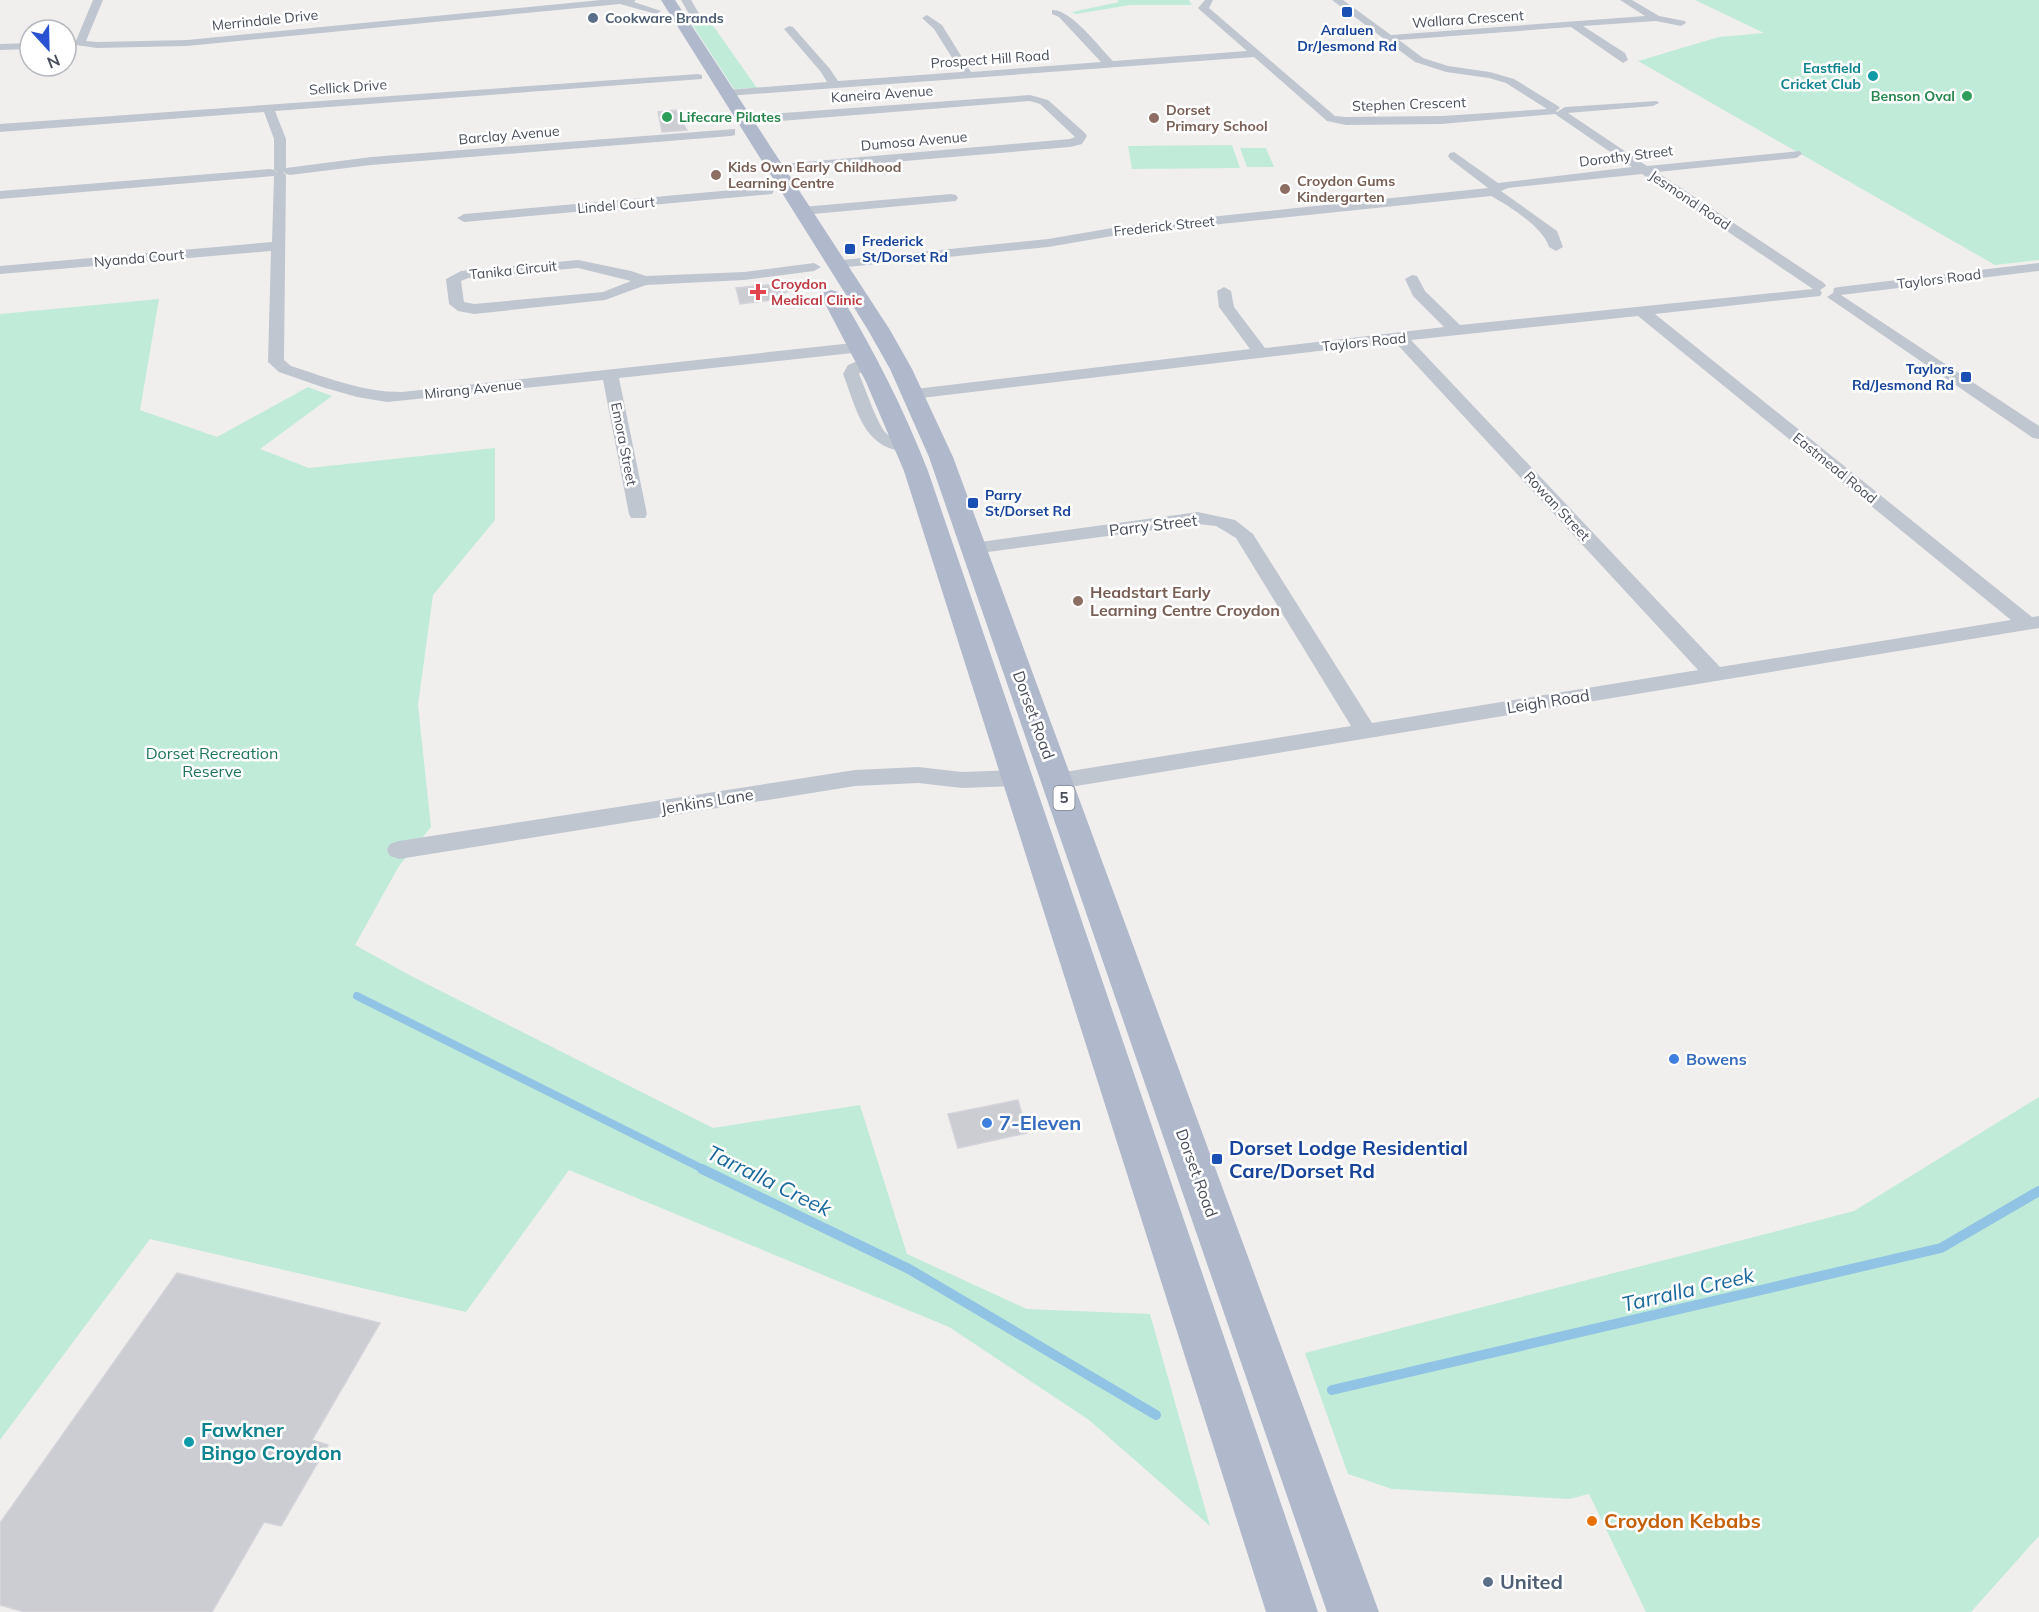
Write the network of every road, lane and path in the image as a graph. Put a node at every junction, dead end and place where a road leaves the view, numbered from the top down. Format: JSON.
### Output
{"nodes":[{"id":1,"x":98,"y":0,"type":"edge"},
{"id":2,"x":593,"y":0,"type":"edge"},
{"id":3,"x":686,"y":0,"type":"edge"},
{"id":4,"x":1336,"y":0,"type":"edge"},
{"id":5,"x":1624,"y":0,"type":"edge"},
{"id":6,"x":626,"y":1,"type":"edge"},
{"id":7,"x":1209,"y":1,"type":"edge"},
{"id":8,"x":1055,"y":12,"type":"dead end"},
{"id":9,"x":667,"y":14,"type":"edge"},
{"id":10,"x":454,"y":15,"type":"junction"},
{"id":11,"x":927,"y":18,"type":"dead end"},
{"id":12,"x":1656,"y":18,"type":"junction"},
{"id":13,"x":1681,"y":23,"type":"dead end"},
{"id":14,"x":1574,"y":25,"type":"junction"},
{"id":15,"x":789,"y":29,"type":"dead end"},
{"id":16,"x":1389,"y":38,"type":"junction"},
{"id":17,"x":80,"y":43,"type":"joint"},
{"id":18,"x":18,"y":46,"type":"edge"},
{"id":19,"x":0,"y":47,"type":"edge"},
{"id":20,"x":1256,"y":54,"type":"junction"},
{"id":21,"x":1623,"y":60,"type":"dead end"},
{"id":22,"x":1110,"y":65,"type":"junction"},
{"id":23,"x":1446,"y":69,"type":"junction"},
{"id":24,"x":968,"y":75,"type":"junction"},
{"id":25,"x":1435,"y":76,"type":"dead end"},
{"id":26,"x":834,"y":85,"type":"junction"},
{"id":27,"x":1024,"y":98,"type":"joint"},
{"id":28,"x":723,"y":99,"type":"junction"},
{"id":29,"x":1653,"y":103,"type":"dead end"},
{"id":30,"x":268,"y":108,"type":"junction"},
{"id":31,"x":1558,"y":111,"type":"junction"},
{"id":32,"x":0,"y":128,"type":"edge"},
{"id":33,"x":1796,"y":154,"type":"dead end"},
{"id":34,"x":1454,"y":156,"type":"dead end"},
{"id":35,"x":1646,"y":170,"type":"junction"},
{"id":36,"x":280,"y":172,"type":"junction"},
{"id":37,"x":765,"y":176,"type":"junction"},
{"id":38,"x":1494,"y":189,"type":"junction"},
{"id":39,"x":0,"y":195,"type":"edge"},
{"id":40,"x":951,"y":198,"type":"dead end"},
{"id":41,"x":802,"y":211,"type":"junction"},
{"id":42,"x":464,"y":218,"type":"dead end"},
{"id":43,"x":278,"y":246,"type":"junction"},
{"id":44,"x":1556,"y":247,"type":"dead end"},
{"id":45,"x":825,"y":266,"type":"junction"},
{"id":46,"x":2039,"y":267,"type":"edge"},
{"id":47,"x":0,"y":270,"type":"edge"},
{"id":48,"x":1412,"y":279,"type":"dead end"},
{"id":49,"x":644,"y":281,"type":"junction"},
{"id":50,"x":1817,"y":289,"type":"junction"},
{"id":51,"x":1224,"y":291,"type":"dead end"},
{"id":52,"x":1836,"y":294,"type":"junction"},
{"id":53,"x":1643,"y":312,"type":"junction"},
{"id":54,"x":1456,"y":330,"type":"junction"},
{"id":55,"x":1400,"y":338,"type":"junction"},
{"id":56,"x":1261,"y":353,"type":"junction"},
{"id":57,"x":866,"y":354,"type":"junction"},
{"id":58,"x":610,"y":374,"type":"junction"},
{"id":59,"x":900,"y":395,"type":"junction"},
{"id":60,"x":2039,"y":434,"type":"edge"},
{"id":61,"x":908,"y":448,"type":"junction"},
{"id":62,"x":638,"y":514,"type":"dead end"},
{"id":63,"x":973,"y":548,"type":"junction"},
{"id":64,"x":2033,"y":623,"type":"edge"},
{"id":65,"x":1714,"y":674,"type":"junction"},
{"id":66,"x":1365,"y":730,"type":"junction"},
{"id":67,"x":1017,"y":778,"type":"junction"},
{"id":68,"x":1058,"y":781,"type":"junction"},
{"id":69,"x":399,"y":850,"type":"dead end"},
{"id":70,"x":1166,"y":1088,"type":"junction"},
{"id":71,"x":1122,"y":1095,"type":"junction"},
{"id":72,"x":1292,"y":1612,"type":"edge"},
{"id":73,"x":1353,"y":1612,"type":"edge"}],
"edges":[{"from":1,"to":17,"type":"street"},
{"from":2,"to":10,"type":"street","name":"Merrindale Drive"},
{"from":3,"to":9,"type":"street"},
{"from":4,"to":16,"type":"street","name":"Jesmond Road"},
{"from":5,"to":12,"type":"street"},
{"from":6,"to":9,"type":"street"},
{"from":6,"to":10,"type":"street","name":"Merrindale Drive"},
{"from":7,"to":20,"type":"street","name":"Stephen Crescent"},
{"from":8,"to":22,"type":"street"},
{"from":9,"to":28,"type":"main road","name":"Dorset Road","number":"5"},
{"from":10,"to":17,"type":"street","name":"Merrindale Drive"},
{"from":11,"to":24,"type":"street"},
{"from":12,"to":13,"type":"street"},
{"from":12,"to":14,"type":"street","name":"Wallara Crescent"},
{"from":14,"to":16,"type":"street","name":"Wallara Crescent"},
{"from":14,"to":21,"type":"street"},
{"from":15,"to":26,"type":"street"},
{"from":16,"to":23,"type":"street","name":"Jesmond Road"},
{"from":18,"to":19,"type":"street"},
{"from":20,"to":22,"type":"street","name":"Prospect Hill Road"},
{"from":20,"to":31,"type":"street","name":"Stephen Crescent"},
{"from":22,"to":24,"type":"street","name":"Prospect Hill Road"},
{"from":23,"to":25,"type":"street"},
{"from":23,"to":31,"type":"street","name":"Jesmond Road"},
{"from":24,"to":26,"type":"street","name":"Prospect Hill Road"},
{"from":26,"to":28,"type":"street","name":"Prospect Hill Road"},
{"from":27,"to":28,"type":"street","name":"Kaneira Avenue"},
{"from":27,"to":37,"type":"street","name":"Dumosa Avenue"},
{"from":28,"to":30,"type":"street","name":"Sellick Drive"},
{"from":28,"to":36,"type":"street","name":"Barclay Avenue"},
{"from":28,"to":37,"type":"main road","name":"Dorset Road","number":"5"},
{"from":29,"to":31,"type":"street","name":"Stephen Crescent"},
{"from":30,"to":32,"type":"street","name":"Sellick Drive"},
{"from":30,"to":36,"type":"street","name":"Mirang Avenue"},
{"from":31,"to":35,"type":"street","name":"Jesmond Road"},
{"from":33,"to":35,"type":"street","name":"Dorothy Street"},
{"from":34,"to":38,"type":"street"},
{"from":35,"to":38,"type":"street","name":"Dorothy Street"},
{"from":35,"to":50,"type":"street","name":"Jesmond Road"},
{"from":36,"to":39,"type":"street","name":"Barclay Avenue"},
{"from":36,"to":43,"type":"street","name":"Mirang Avenue"},
{"from":37,"to":41,"type":"main road","name":"Dorset Road","number":"5"},
{"from":37,"to":42,"type":"street","name":"Lindel Court"},
{"from":37,"to":45,"type":"main road","name":"Dorset Road","number":"5"},
{"from":38,"to":44,"type":"street"},
{"from":38,"to":45,"type":"street","name":"Frederick Street"},
{"from":40,"to":41,"type":"street"},
{"from":41,"to":45,"type":"main road","name":"Dorset Road","number":"5"},
{"from":43,"to":47,"type":"street","name":"Nyanda Court"},
{"from":43,"to":58,"type":"street","name":"Mirang Avenue"},
{"from":45,"to":49,"type":"street","name":"Tanika Circuit"},
{"from":45,"to":57,"type":"main road","name":"Dorset Road","number":"5"},
{"from":45,"to":59,"type":"main road","name":"Dorset Road","number":"5"},
{"from":46,"to":52,"type":"street","name":"Taylors Road"},
{"from":48,"to":54,"type":"street"},
{"from":49,"to":49,"type":"street","name":"Tanika Circuit"},
{"from":50,"to":52,"type":"street"},
{"from":50,"to":53,"type":"street","name":"Taylors Road"},
{"from":51,"to":56,"type":"street"},
{"from":52,"to":60,"type":"street"},
{"from":53,"to":54,"type":"street","name":"Taylors Road"},
{"from":53,"to":64,"type":"street","name":"Eastmead Road"},
{"from":54,"to":55,"type":"street","name":"Taylors Road"},
{"from":55,"to":56,"type":"street","name":"Taylors Road"},
{"from":55,"to":65,"type":"street","name":"Rowan Street"},
{"from":56,"to":59,"type":"street","name":"Taylors Road"},
{"from":57,"to":58,"type":"street","name":"Mirang Avenue"},
{"from":57,"to":59,"type":"main road","name":"Dorset Road","number":"5"},
{"from":57,"to":61,"type":"street"},
{"from":58,"to":62,"type":"street","name":"Emora Street"},
{"from":59,"to":61,"type":"main road","name":"Dorset Road","number":"5"},
{"from":59,"to":63,"type":"main road","name":"Dorset Road","number":"5"},
{"from":61,"to":67,"type":"main road","name":"Dorset Road","number":"5"},
{"from":63,"to":66,"type":"street","name":"Parry Street"},
{"from":63,"to":68,"type":"main road","name":"Dorset Road","number":"5"},
{"from":64,"to":65,"type":"street","name":"Leigh Road"},
{"from":65,"to":66,"type":"street","name":"Leigh Road"},
{"from":66,"to":68,"type":"street","name":"Leigh Road"},
{"from":67,"to":68,"type":"main road"},
{"from":67,"to":69,"type":"street","name":"Jenkins Lane"},
{"from":67,"to":71,"type":"main road","name":"Dorset Road","number":"5"},
{"from":68,"to":70,"type":"main road","name":"Dorset Road","number":"5"},
{"from":70,"to":71,"type":"main road"},
{"from":70,"to":73,"type":"main road","name":"Dorset Road","number":"5"},
{"from":71,"to":72,"type":"main road","name":"Dorset Road","number":"5"}]}
